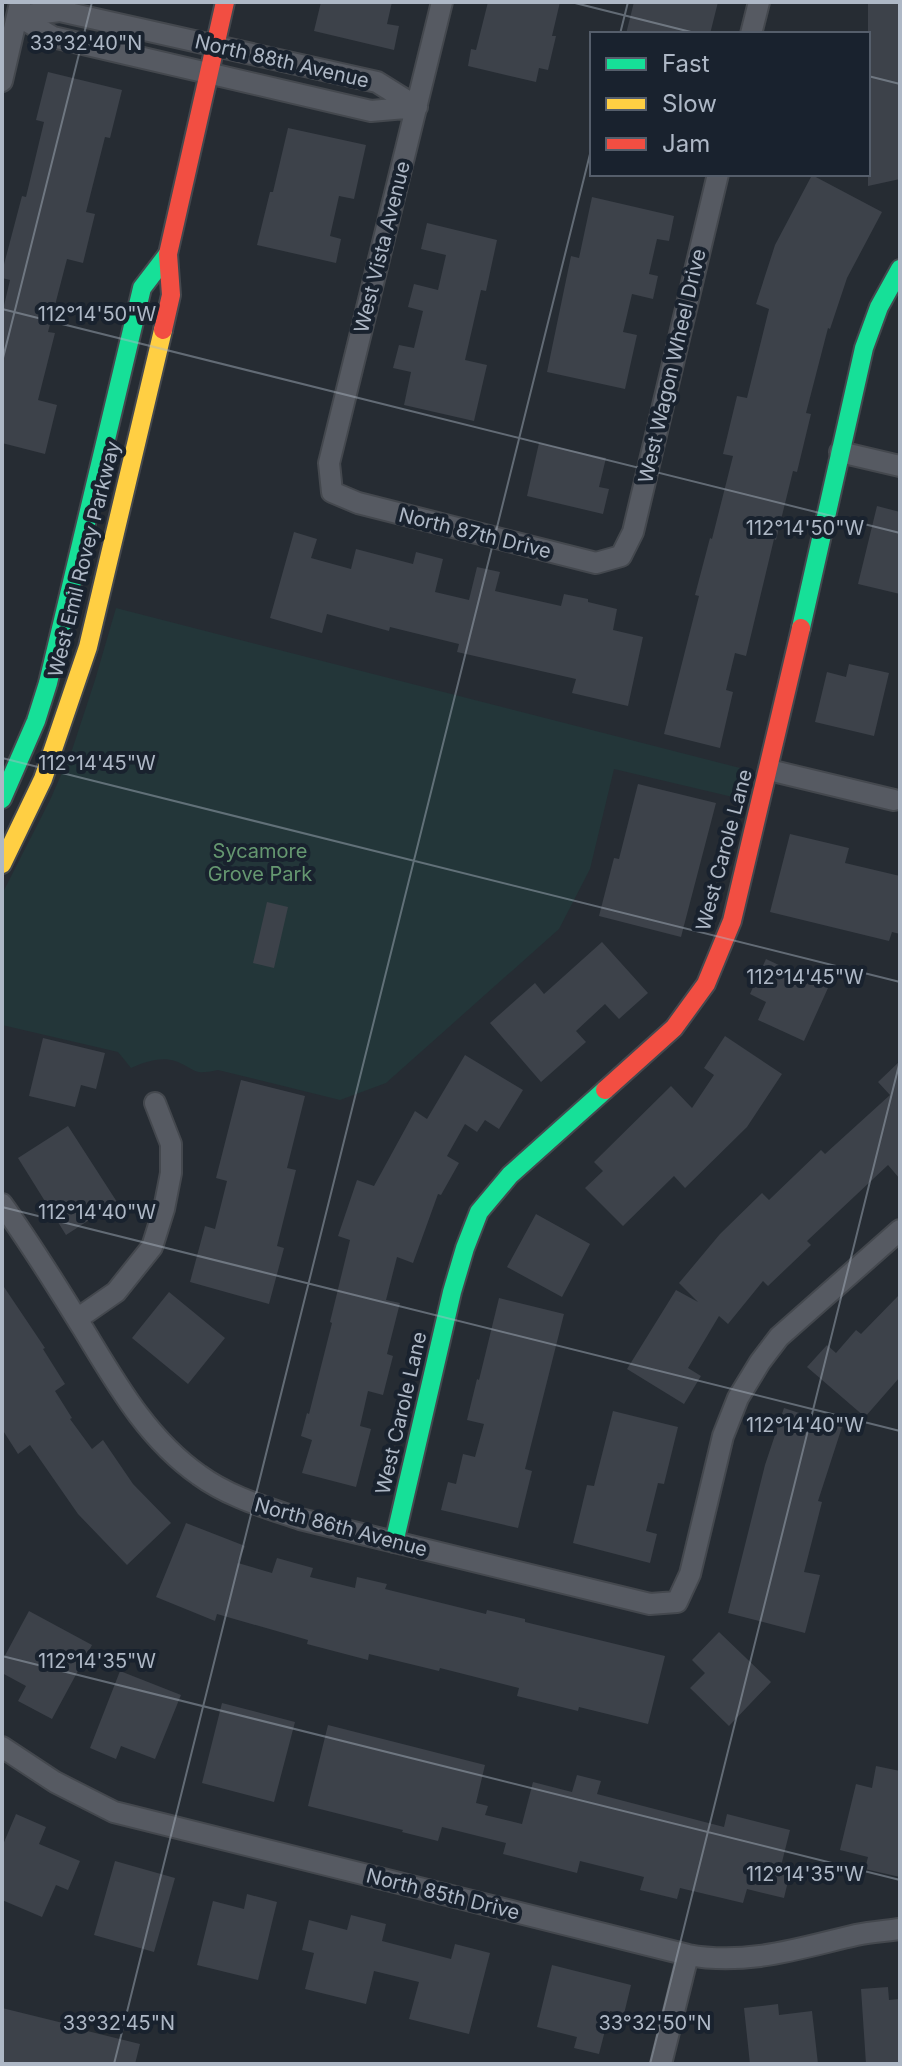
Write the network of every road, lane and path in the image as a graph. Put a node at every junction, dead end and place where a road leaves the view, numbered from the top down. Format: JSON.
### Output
{"nodes":[{"id":1,"x":225,"y":2,"type":"edge"},
{"id":2,"x":442,"y":2,"type":"edge"},
{"id":3,"x":759,"y":2,"type":"edge"},
{"id":4,"x":19,"y":9,"type":"edge"},
{"id":5,"x":752,"y":32,"type":"edge"},
{"id":6,"x":215,"y":46,"type":"junction"},
{"id":7,"x":209,"y":74,"type":"junction"},
{"id":8,"x":2,"y":81,"type":"edge"},
{"id":9,"x":417,"y":107,"type":"junction"},
{"id":10,"x":718,"y":176,"type":"edge"},
{"id":11,"x":168,"y":254,"type":"junction"},
{"id":12,"x":900,"y":269,"type":"edge"},
{"id":13,"x":840,"y":452,"type":"junction"},
{"id":14,"x":900,"y":466,"type":"edge"},
{"id":15,"x":332,"y":492,"type":"joint"},
{"id":16,"x":621,"y":556,"type":"joint"},
{"id":17,"x":769,"y":770,"type":"junction"},
{"id":18,"x":2,"y":799,"type":"edge"},
{"id":19,"x":894,"y":800,"type":"dead end"},
{"id":20,"x":2,"y":864,"type":"edge"},
{"id":21,"x":155,"y":1103,"type":"dead end"},
{"id":22,"x":2,"y":1204,"type":"edge"},
{"id":23,"x":900,"y":1230,"type":"edge"},
{"id":24,"x":77,"y":1319,"type":"junction"},
{"id":25,"x":394,"y":1543,"type":"junction"},
{"id":26,"x":2,"y":1747,"type":"edge"},
{"id":27,"x":900,"y":1929,"type":"edge"},
{"id":28,"x":688,"y":1955,"type":"junction"},
{"id":29,"x":661,"y":2064,"type":"edge"}],
"edges":[{"from":1,"to":6,"type":"street","name":"West Emil Rovey Parkway"},
{"from":2,"to":9,"type":"street","name":"West Vista Avenue"},
{"from":3,"to":5,"type":"street"},
{"from":4,"to":6,"type":"street","name":"North 88th Avenue"},
{"from":4,"to":7,"type":"street","name":"North 88th Avenue"},
{"from":4,"to":8,"type":"street"},
{"from":6,"to":7,"type":"street","name":"West Emil Rovey Parkway"},
{"from":6,"to":9,"type":"street","name":"North 88th Avenue"},
{"from":7,"to":9,"type":"street","name":"North 88th Avenue"},
{"from":7,"to":11,"type":"street","name":"West Emil Rovey Parkway"},
{"from":9,"to":15,"type":"street","name":"West Vista Avenue"},
{"from":10,"to":16,"type":"street","name":"West Wagon Wheel Drive"},
{"from":11,"to":18,"type":"street","name":"West Emil Rovey Parkway"},
{"from":11,"to":20,"type":"street","name":"West Emil Rovey Parkway"},
{"from":12,"to":13,"type":"street","name":"West Carole Lane"},
{"from":13,"to":14,"type":"street"},
{"from":13,"to":17,"type":"street","name":"West Carole Lane"},
{"from":15,"to":16,"type":"street","name":"North 87th Drive"},
{"from":17,"to":19,"type":"street"},
{"from":17,"to":25,"type":"street","name":"West Carole Lane"},
{"from":21,"to":24,"type":"street"},
{"from":22,"to":24,"type":"street","name":"North 86th Avenue"},
{"from":23,"to":25,"type":"street","name":"North 86th Avenue"},
{"from":24,"to":25,"type":"street","name":"North 86th Avenue"},
{"from":26,"to":28,"type":"street","name":"North 85th Drive"},
{"from":27,"to":28,"type":"street","name":"North 85th Drive"},
{"from":28,"to":29,"type":"street"}]}
